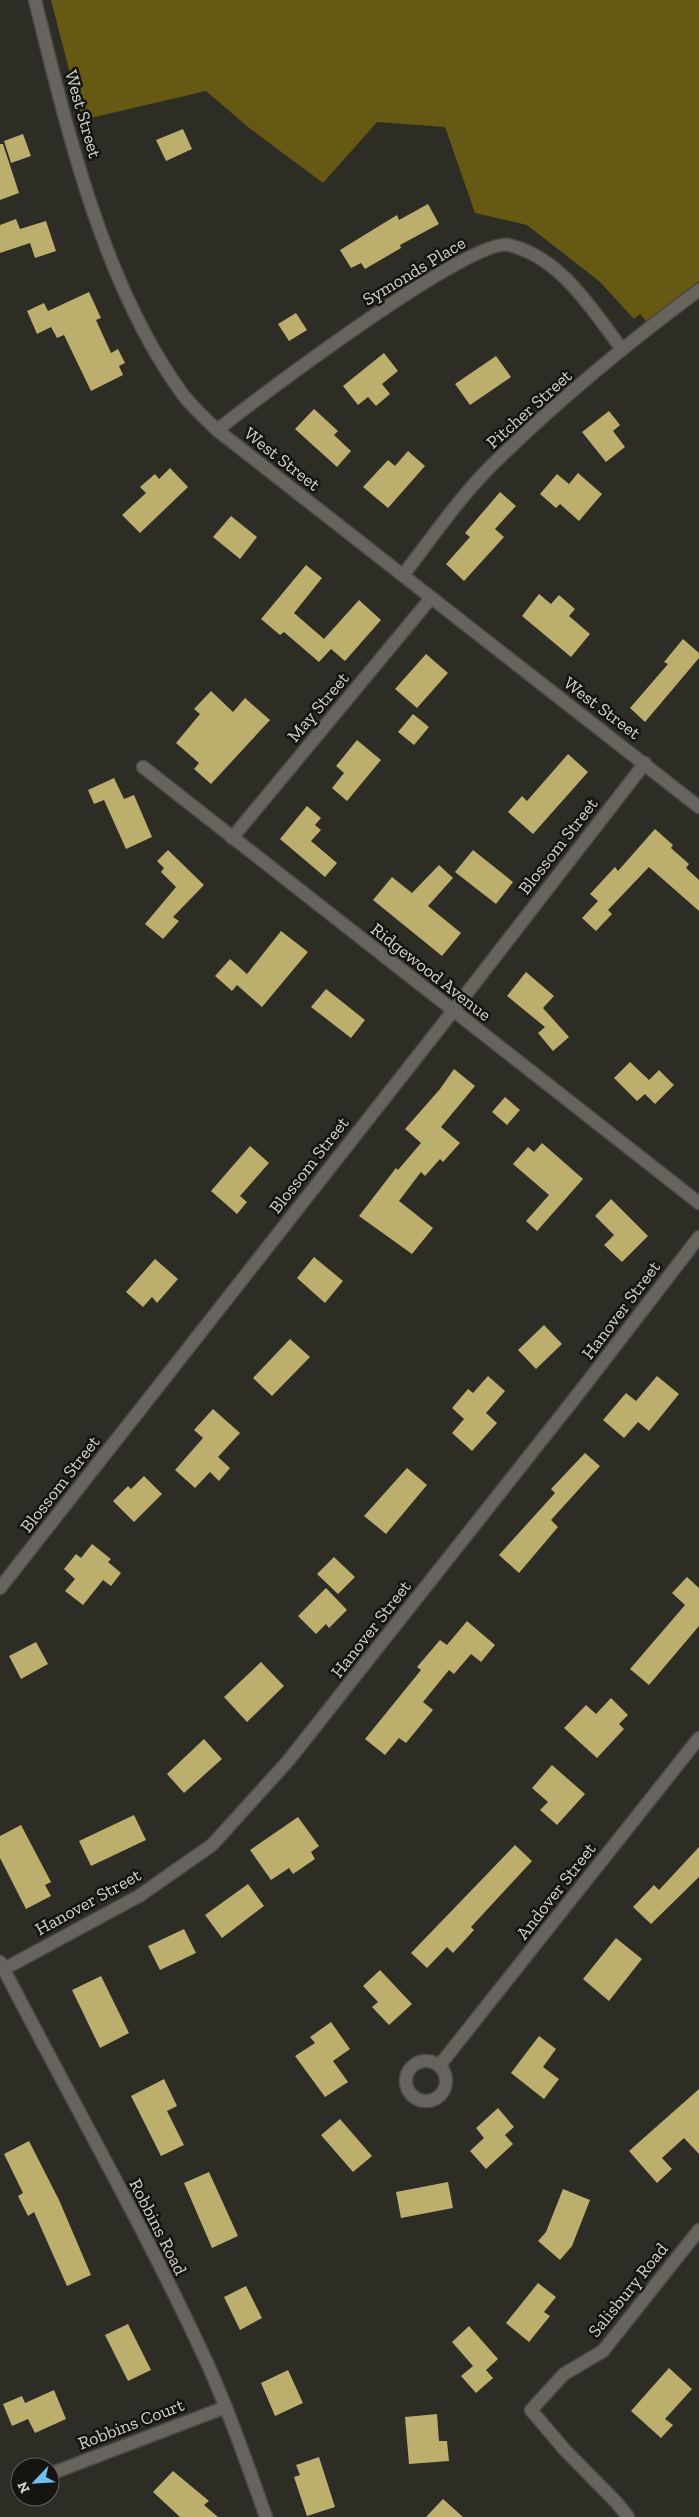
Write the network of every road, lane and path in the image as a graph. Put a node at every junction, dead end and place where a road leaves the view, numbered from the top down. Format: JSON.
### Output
{"nodes":[{"id":1,"x":34,"y":0,"type":"edge"},
{"id":2,"x":699,"y":290,"type":"edge"},
{"id":3,"x":621,"y":348,"type":"junction"},
{"id":4,"x":217,"y":430,"type":"junction"},
{"id":5,"x":403,"y":575,"type":"junction"},
{"id":6,"x":430,"y":598,"type":"junction"},
{"id":7,"x":644,"y":762,"type":"junction"},
{"id":8,"x":143,"y":767,"type":"dead end"},
{"id":9,"x":699,"y":807,"type":"edge"},
{"id":10,"x":232,"y":838,"type":"junction"},
{"id":11,"x":453,"y":1011,"type":"junction"},
{"id":12,"x":699,"y":1203,"type":"edge"},
{"id":13,"x":699,"y":1237,"type":"edge"},
{"id":14,"x":0,"y":1588,"type":"edge"},
{"id":15,"x":699,"y":1738,"type":"edge"},
{"id":16,"x":2,"y":1965,"type":"edge"},
{"id":17,"x":439,"y":2066,"type":"dead end"},
{"id":18,"x":699,"y":2230,"type":"edge"},
{"id":19,"x":226,"y":2406,"type":"junction"},
{"id":20,"x":60,"y":2470,"type":"edge"},
{"id":21,"x":266,"y":2517,"type":"edge"},
{"id":22,"x":628,"y":2517,"type":"edge"}],
"edges":[{"from":1,"to":4,"type":"street","name":"West Street"},
{"from":2,"to":3,"type":"street","name":"Pitcher Street"},
{"from":3,"to":4,"type":"street","name":"Symonds Place"},
{"from":3,"to":5,"type":"street","name":"Pitcher Street"},
{"from":4,"to":5,"type":"street","name":"West Street"},
{"from":5,"to":6,"type":"street","name":"West Street"},
{"from":6,"to":7,"type":"street","name":"West Street"},
{"from":6,"to":10,"type":"street","name":"May Street"},
{"from":7,"to":9,"type":"street","name":"West Street"},
{"from":7,"to":11,"type":"street","name":"Blossom Street"},
{"from":8,"to":10,"type":"street","name":"Ridgewood Avenue"},
{"from":10,"to":11,"type":"street","name":"Ridgewood Avenue"},
{"from":11,"to":12,"type":"street","name":"Ridgewood Avenue"},
{"from":11,"to":14,"type":"street","name":"Blossom Street"},
{"from":13,"to":16,"type":"street","name":"Hanover Street"},
{"from":15,"to":17,"type":"street","name":"Andover Street"},
{"from":16,"to":19,"type":"street","name":"Robbins Road"},
{"from":18,"to":22,"type":"street","name":"Salisbury Road"},
{"from":19,"to":20,"type":"street","name":"Robbins Court"},
{"from":19,"to":21,"type":"street","name":"Robbins Road"}]}
